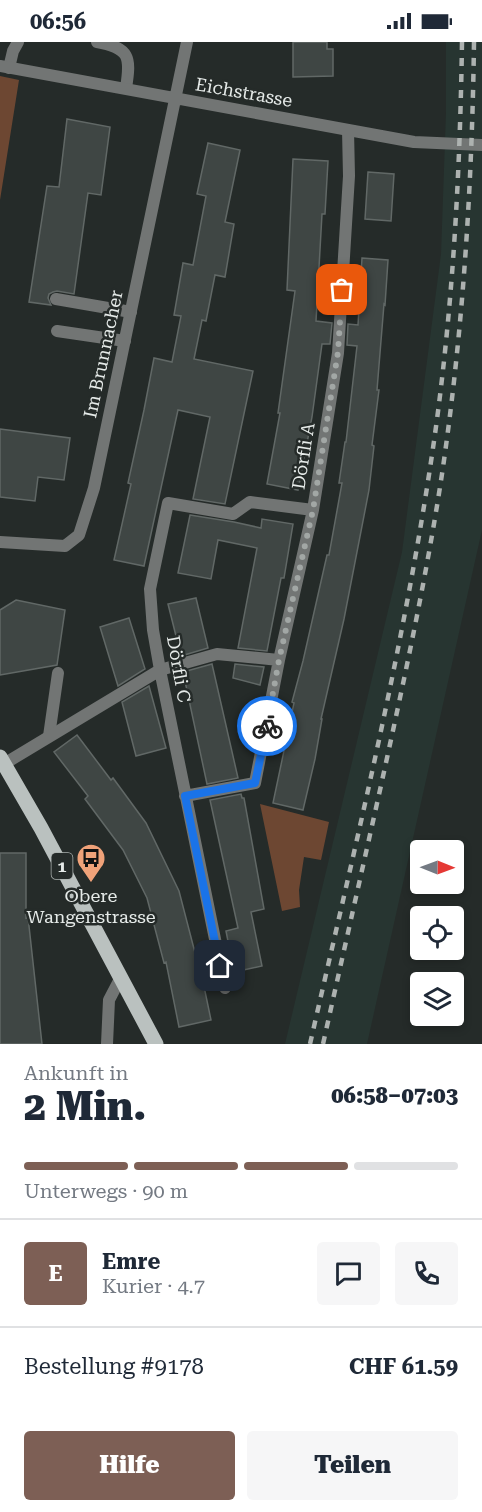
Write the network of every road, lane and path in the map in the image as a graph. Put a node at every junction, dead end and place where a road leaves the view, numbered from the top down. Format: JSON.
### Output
{"nodes":[{"id":1,"x":18,"y":42,"type":"edge"},
{"id":2,"x":97,"y":42,"type":"edge"},
{"id":3,"x":187,"y":42,"type":"edge"},
{"id":4,"x":4,"y":67,"type":"edge"},
{"id":5,"x":126,"y":88,"type":"junction"},
{"id":6,"x":175,"y":99,"type":"junction"},
{"id":7,"x":348,"y":130,"type":"junction"},
{"id":8,"x":482,"y":145,"type":"edge"},
{"id":9,"x":56,"y":299,"type":"dead end"},
{"id":10,"x":131,"y":312,"type":"junction"},
{"id":11,"x":57,"y":331,"type":"dead end"},
{"id":12,"x":124,"y":341,"type":"junction"},
{"id":13,"x":313,"y":510,"type":"junction"},
{"id":14,"x":0,"y":542,"type":"edge"},
{"id":15,"x":279,"y":660,"type":"junction"},
{"id":16,"x":160,"y":670,"type":"junction"},
{"id":17,"x":58,"y":673,"type":"dead end"},
{"id":18,"x":49,"y":736,"type":"junction"},
{"id":19,"x":2,"y":760,"type":"edge"},
{"id":20,"x":185,"y":796,"type":"junction"},
{"id":21,"x":121,"y":977,"type":"junction"},
{"id":22,"x":225,"y":988,"type":"dead end"},
{"id":23,"x":107,"y":1044,"type":"edge"},
{"id":24,"x":156,"y":1044,"type":"edge"}],
"edges":[{"from":1,"to":4,"type":"street"},
{"from":2,"to":5,"type":"street"},
{"from":3,"to":6,"type":"street","name":"Im Brunnacher"},
{"from":4,"to":5,"type":"street","name":"Eichstrasse"},
{"from":5,"to":6,"type":"street","name":"Eichstrasse"},
{"from":6,"to":7,"type":"street","name":"Eichstrasse"},
{"from":6,"to":10,"type":"street","name":"Im Brunnacher"},
{"from":7,"to":8,"type":"street","name":"Eichstrasse"},
{"from":7,"to":13,"type":"street","name":"Dörfli A"},
{"from":9,"to":10,"type":"street"},
{"from":10,"to":12,"type":"street","name":"Im Brunnacher"},
{"from":11,"to":12,"type":"street"},
{"from":12,"to":14,"type":"street","name":"Im Brunnacher"},
{"from":13,"to":15,"type":"street","name":"Dörfli A"},
{"from":13,"to":16,"type":"street","name":"Dörfli C"},
{"from":15,"to":16,"type":"street"},
{"from":15,"to":20,"type":"street","name":"Dörfli A"},
{"from":16,"to":18,"type":"street"},
{"from":16,"to":20,"type":"street","name":"Dörfli C"},
{"from":17,"to":18,"type":"street"},
{"from":18,"to":19,"type":"street"},
{"from":19,"to":21,"type":"main road","number":"1"},
{"from":20,"to":22,"type":"street","name":"Dörfli C"},
{"from":21,"to":23,"type":"street"},
{"from":21,"to":24,"type":"main road","number":"1"}]}
